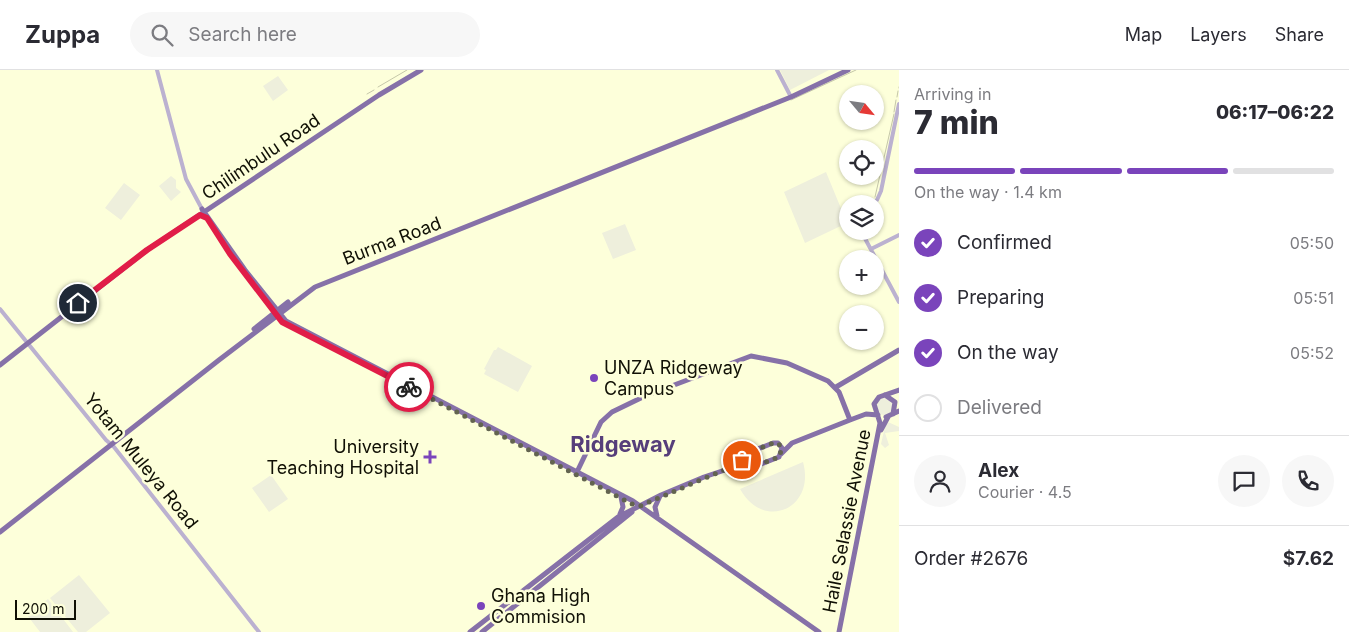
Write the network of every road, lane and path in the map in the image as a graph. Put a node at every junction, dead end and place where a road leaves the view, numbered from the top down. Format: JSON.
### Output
{"nodes":[{"id":1,"x":157,"y":70,"type":"edge"},
{"id":2,"x":416,"y":70,"type":"edge"},
{"id":3,"x":422,"y":70,"type":"edge"},
{"id":4,"x":777,"y":70,"type":"edge"},
{"id":5,"x":841,"y":70,"type":"edge"},
{"id":6,"x":848,"y":70,"type":"edge"},
{"id":7,"x":791,"y":96,"type":"junction"},
{"id":8,"x":899,"y":104,"type":"edge"},
{"id":9,"x":880,"y":195,"type":"edge"},
{"id":10,"x":204,"y":212,"type":"junction"},
{"id":11,"x":899,"y":235,"type":"edge"},
{"id":12,"x":866,"y":240,"type":"edge"},
{"id":13,"x":871,"y":249,"type":"junction"},
{"id":14,"x":899,"y":302,"type":"edge"},
{"id":15,"x":0,"y":309,"type":"edge"},
{"id":16,"x":277,"y":309,"type":"junction"},
{"id":17,"x":268,"y":320,"type":"junction"},
{"id":18,"x":285,"y":321,"type":"junction"},
{"id":19,"x":27,"y":342,"type":"junction"},
{"id":20,"x":899,"y":350,"type":"edge"},
{"id":21,"x":0,"y":363,"type":"edge"},
{"id":22,"x":828,"y":381,"type":"junction"},
{"id":23,"x":842,"y":382,"type":"junction"},
{"id":24,"x":836,"y":387,"type":"junction"},
{"id":25,"x":899,"y":390,"type":"edge"},
{"id":26,"x":885,"y":395,"type":"junction"},
{"id":27,"x":874,"y":404,"type":"junction"},
{"id":28,"x":899,"y":412,"type":"edge"},
{"id":29,"x":866,"y":414,"type":"junction"},
{"id":30,"x":879,"y":415,"type":"junction"},
{"id":31,"x":891,"y":416,"type":"junction"},
{"id":32,"x":850,"y":420,"type":"junction"},
{"id":33,"x":778,"y":443,"type":"junction"},
{"id":34,"x":110,"y":444,"type":"junction"},
{"id":35,"x":792,"y":444,"type":"junction"},
{"id":36,"x":781,"y":454,"type":"junction"},
{"id":37,"x":743,"y":457,"type":"junction"},
{"id":38,"x":734,"y":467,"type":"junction"},
{"id":39,"x":748,"y":468,"type":"junction"},
{"id":40,"x":577,"y":472,"type":"junction"},
{"id":41,"x":661,"y":495,"type":"junction"},
{"id":42,"x":621,"y":497,"type":"junction"},
{"id":43,"x":640,"y":506,"type":"junction"},
{"id":44,"x":618,"y":517,"type":"junction"},
{"id":45,"x":657,"y":517,"type":"junction"},
{"id":46,"x":0,"y":528,"type":"edge"},
{"id":47,"x":0,"y":532,"type":"edge"},
{"id":48,"x":562,"y":560,"type":"junction"},
{"id":49,"x":567,"y":566,"type":"junction"},
{"id":50,"x":259,"y":632,"type":"edge"},
{"id":51,"x":470,"y":632,"type":"edge"},
{"id":52,"x":482,"y":632,"type":"edge"},
{"id":53,"x":819,"y":632,"type":"edge"},
{"id":54,"x":840,"y":632,"type":"edge"}],
"edges":[{"from":1,"to":10,"type":"street"},
{"from":2,"to":10,"type":"main road","name":"Chilimbulu Road"},
{"from":3,"to":10,"type":"main road","name":"Chilimbulu Road"},
{"from":4,"to":7,"type":"street"},
{"from":5,"to":7,"type":"main road","name":"Burma Road"},
{"from":6,"to":7,"type":"main road","name":"Burma Road"},
{"from":7,"to":16,"type":"main road","name":"Burma Road"},
{"from":8,"to":9,"type":"street"},
{"from":10,"to":16,"type":"main road"},
{"from":10,"to":19,"type":"main road","name":"Chilimbulu Road"},
{"from":11,"to":13,"type":"street"},
{"from":12,"to":13,"type":"street"},
{"from":13,"to":14,"type":"street"},
{"from":15,"to":19,"type":"street","name":"Yotam Muleya Road"},
{"from":16,"to":17,"type":"main road","name":"Burma Road"},
{"from":16,"to":17,"type":"main road"},
{"from":16,"to":18,"type":"main road"},
{"from":17,"to":18,"type":"main road"},
{"from":17,"to":34,"type":"main road","name":"Burma Road"},
{"from":18,"to":40,"type":"main road"},
{"from":19,"to":21,"type":"main road","name":"Chilimbulu Road"},
{"from":19,"to":34,"type":"street","name":"Yotam Muleya Road"},
{"from":20,"to":23,"type":"main road"},
{"from":22,"to":23,"type":"main road"},
{"from":22,"to":24,"type":"main road"},
{"from":22,"to":40,"type":"main road"},
{"from":23,"to":24,"type":"main road"},
{"from":24,"to":32,"type":"main road"},
{"from":25,"to":26,"type":"main road"},
{"from":26,"to":27,"type":"main road"},
{"from":26,"to":31,"type":"main road"},
{"from":27,"to":29,"type":"main road"},
{"from":27,"to":30,"type":"main road"},
{"from":28,"to":31,"type":"main road"},
{"from":29,"to":30,"type":"main road"},
{"from":29,"to":32,"type":"main road"},
{"from":30,"to":31,"type":"main road"},
{"from":30,"to":54,"type":"main road","name":"Haile Selassie Avenue"},
{"from":31,"to":54,"type":"main road","name":"Haile Selassie Avenue"},
{"from":32,"to":35,"type":"main road"},
{"from":33,"to":35,"type":"main road"},
{"from":33,"to":36,"type":"main road"},
{"from":33,"to":37,"type":"main road"},
{"from":34,"to":46,"type":"main road","name":"Burma Road"},
{"from":34,"to":47,"type":"main road","name":"Burma Road"},
{"from":34,"to":50,"type":"street","name":"Yotam Muleya Road"},
{"from":35,"to":36,"type":"main road"},
{"from":36,"to":39,"type":"main road"},
{"from":37,"to":38,"type":"main road"},
{"from":37,"to":39,"type":"main road"},
{"from":38,"to":39,"type":"main road"},
{"from":38,"to":41,"type":"main road"},
{"from":40,"to":42,"type":"main road"},
{"from":40,"to":43,"type":"main road"},
{"from":41,"to":43,"type":"main road"},
{"from":41,"to":45,"type":"main road"},
{"from":42,"to":43,"type":"main road"},
{"from":42,"to":44,"type":"main road"},
{"from":43,"to":44,"type":"main road"},
{"from":43,"to":45,"type":"main road"},
{"from":43,"to":49,"type":"main road"},
{"from":44,"to":48,"type":"main road"},
{"from":45,"to":53,"type":"main road"},
{"from":48,"to":49,"type":"main road"},
{"from":48,"to":51,"type":"main road"},
{"from":49,"to":52,"type":"main road"}]}
